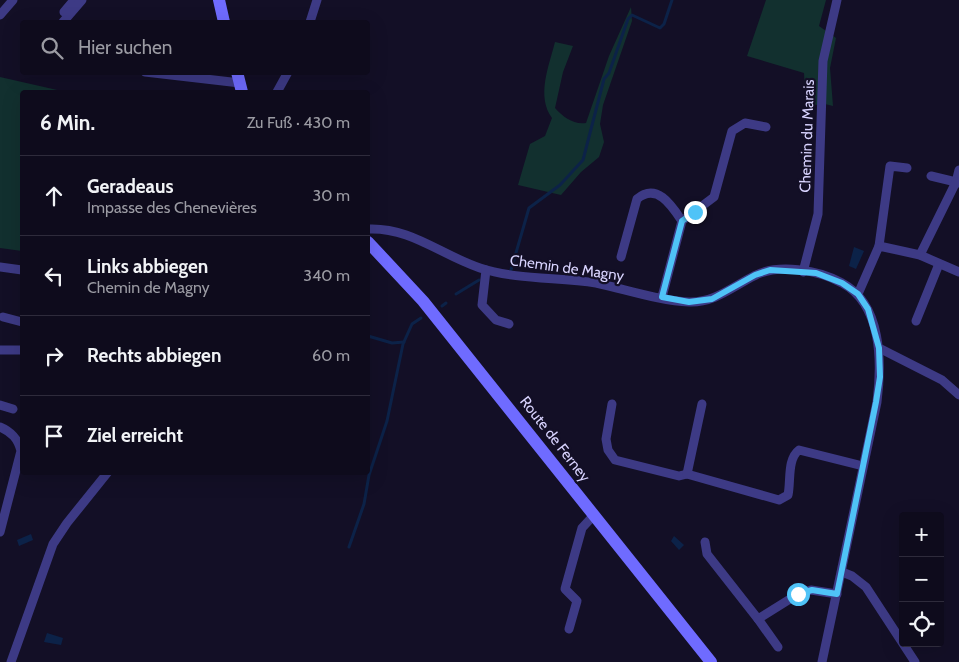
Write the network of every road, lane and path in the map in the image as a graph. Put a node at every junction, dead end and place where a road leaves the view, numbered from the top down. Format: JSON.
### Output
{"nodes":[{"id":1,"x":13,"y":0,"type":"edge"},
{"id":2,"x":74,"y":0,"type":"edge"},
{"id":3,"x":82,"y":0,"type":"edge"},
{"id":4,"x":318,"y":0,"type":"edge"},
{"id":5,"x":837,"y":0,"type":"edge"},
{"id":6,"x":219,"y":3,"type":"edge"},
{"id":7,"x":64,"y":12,"type":"dead end"},
{"id":8,"x":0,"y":15,"type":"edge"},
{"id":9,"x":65,"y":20,"type":"edge"},
{"id":10,"x":223,"y":20,"type":"edge"},
{"id":11,"x":311,"y":20,"type":"edge"},
{"id":12,"x":171,"y":75,"type":"edge"},
{"id":13,"x":286,"y":75,"type":"edge"},
{"id":14,"x":240,"y":83,"type":"edge"},
{"id":15,"x":278,"y":90,"type":"edge"},
{"id":16,"x":766,"y":127,"type":"dead end"},
{"id":17,"x":907,"y":168,"type":"dead end"},
{"id":18,"x":959,"y":170,"type":"edge"},
{"id":19,"x":931,"y":176,"type":"dead end"},
{"id":20,"x":957,"y":183,"type":"edge"},
{"id":21,"x":682,"y":221,"type":"junction"},
{"id":22,"x":370,"y":229,"type":"edge"},
{"id":23,"x":370,"y":244,"type":"edge"},
{"id":24,"x":879,"y":246,"type":"junction"},
{"id":25,"x":920,"y":255,"type":"junction"},
{"id":26,"x":621,"y":257,"type":"dead end"},
{"id":27,"x":939,"y":264,"type":"junction"},
{"id":28,"x":0,"y":267,"type":"edge"},
{"id":29,"x":20,"y":270,"type":"edge"},
{"id":30,"x":486,"y":270,"type":"junction"},
{"id":31,"x":803,"y":272,"type":"junction"},
{"id":32,"x":959,"y":272,"type":"edge"},
{"id":33,"x":858,"y":294,"type":"junction"},
{"id":34,"x":662,"y":297,"type":"junction"},
{"id":35,"x":4,"y":317,"type":"dead end"},
{"id":36,"x":20,"y":321,"type":"edge"},
{"id":37,"x":916,"y":321,"type":"dead end"},
{"id":38,"x":509,"y":324,"type":"dead end"},
{"id":39,"x":879,"y":348,"type":"junction"},
{"id":40,"x":0,"y":350,"type":"edge"},
{"id":41,"x":20,"y":350,"type":"edge"},
{"id":42,"x":959,"y":395,"type":"edge"},
{"id":43,"x":612,"y":404,"type":"dead end"},
{"id":44,"x":702,"y":404,"type":"dead end"},
{"id":45,"x":0,"y":406,"type":"edge"},
{"id":46,"x":13,"y":409,"type":"dead end"},
{"id":47,"x":0,"y":427,"type":"edge"},
{"id":48,"x":20,"y":448,"type":"edge"},
{"id":49,"x":20,"y":454,"type":"edge"},
{"id":50,"x":863,"y":466,"type":"junction"},
{"id":51,"x":687,"y":474,"type":"junction"},
{"id":52,"x":106,"y":475,"type":"edge"},
{"id":53,"x":4,"y":500,"type":"edge"},
{"id":54,"x":594,"y":514,"type":"junction"},
{"id":55,"x":0,"y":532,"type":"edge"},
{"id":56,"x":705,"y":542,"type":"dead end"},
{"id":57,"x":842,"y":572,"type":"junction"},
{"id":58,"x":837,"y":594,"type":"junction"},
{"id":59,"x":758,"y":618,"type":"junction"},
{"id":60,"x":569,"y":629,"type":"dead end"},
{"id":61,"x":778,"y":647,"type":"dead end"},
{"id":62,"x":11,"y":662,"type":"edge"},
{"id":63,"x":711,"y":662,"type":"edge"},
{"id":64,"x":822,"y":662,"type":"edge"},
{"id":65,"x":915,"y":662,"type":"edge"}],
"edges":[{"from":1,"to":8,"type":"street"},
{"from":2,"to":7,"type":"street"},
{"from":3,"to":9,"type":"street"},
{"from":4,"to":11,"type":"street"},
{"from":5,"to":31,"type":"street","name":"Chemin du Marais"},
{"from":6,"to":10,"type":"main road"},
{"from":12,"to":14,"type":"street"},
{"from":13,"to":15,"type":"street"},
{"from":16,"to":21,"type":"street"},
{"from":17,"to":24,"type":"street"},
{"from":18,"to":20,"type":"street"},
{"from":19,"to":20,"type":"street"},
{"from":20,"to":25,"type":"street"},
{"from":21,"to":26,"type":"street"},
{"from":21,"to":34,"type":"street"},
{"from":22,"to":30,"type":"street","name":"Chemin de Magny"},
{"from":23,"to":54,"type":"main road","name":"Route de Ferney"},
{"from":24,"to":25,"type":"street"},
{"from":24,"to":33,"type":"street"},
{"from":25,"to":27,"type":"street"},
{"from":27,"to":32,"type":"street"},
{"from":27,"to":37,"type":"street"},
{"from":28,"to":29,"type":"street"},
{"from":30,"to":34,"type":"street","name":"Chemin de Magny"},
{"from":30,"to":38,"type":"street"},
{"from":31,"to":33,"type":"street","name":"Chemin de Magny"},
{"from":31,"to":34,"type":"street","name":"Chemin de Magny"},
{"from":33,"to":39,"type":"street"},
{"from":35,"to":36,"type":"street"},
{"from":39,"to":42,"type":"street"},
{"from":39,"to":50,"type":"street"},
{"from":40,"to":41,"type":"street"},
{"from":43,"to":51,"type":"street"},
{"from":44,"to":51,"type":"street"},
{"from":45,"to":46,"type":"street"},
{"from":47,"to":48,"type":"street"},
{"from":49,"to":53,"type":"street"},
{"from":50,"to":51,"type":"street"},
{"from":50,"to":57,"type":"street"},
{"from":52,"to":62,"type":"street"},
{"from":53,"to":55,"type":"street"},
{"from":54,"to":60,"type":"street"},
{"from":54,"to":63,"type":"main road","name":"Route de Ferney"},
{"from":56,"to":59,"type":"street"},
{"from":57,"to":58,"type":"street"},
{"from":57,"to":65,"type":"street"},
{"from":58,"to":59,"type":"street"},
{"from":58,"to":64,"type":"street"},
{"from":59,"to":61,"type":"street"}]}
